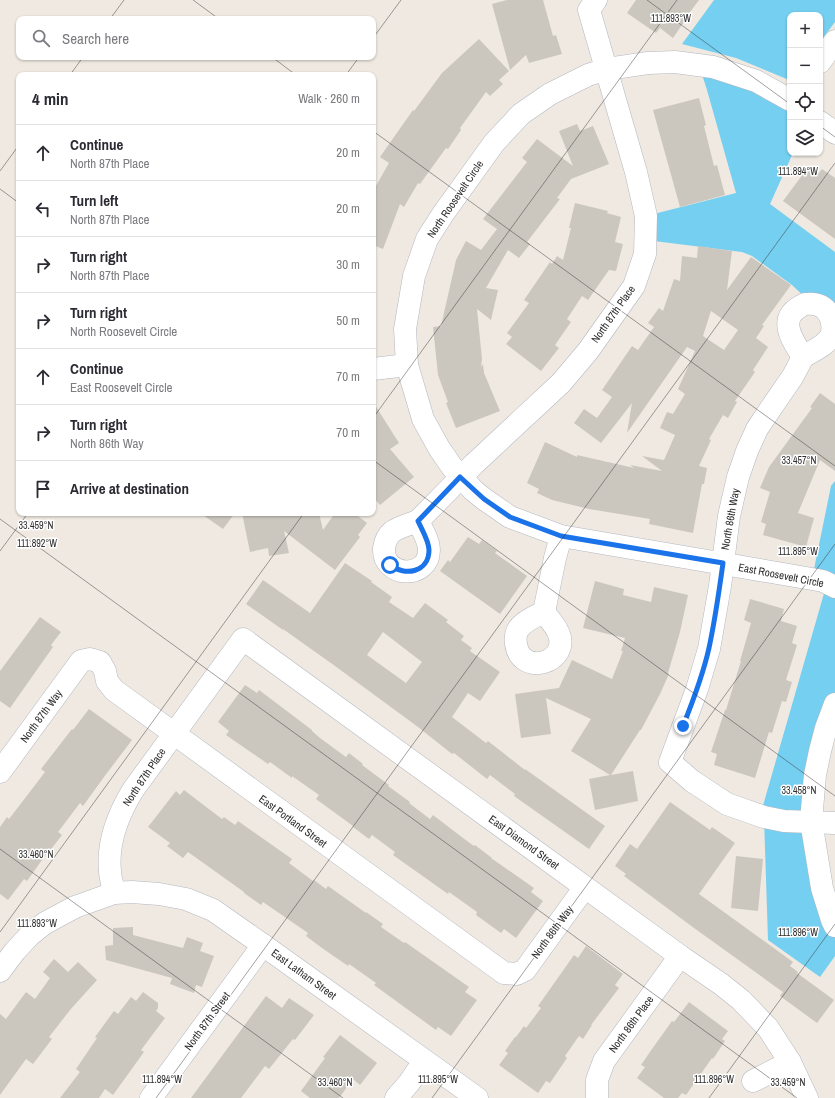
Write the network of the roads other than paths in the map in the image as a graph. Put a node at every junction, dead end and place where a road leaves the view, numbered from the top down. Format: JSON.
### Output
{"nodes":[{"id":1,"x":596,"y":0,"type":"edge"},
{"id":2,"x":835,"y":41,"type":"edge"},
{"id":3,"x":823,"y":58,"type":"edge"},
{"id":4,"x":607,"y":69,"type":"junction"},
{"id":5,"x":787,"y":98,"type":"edge"},
{"id":6,"x":823,"y":124,"type":"edge"},
{"id":7,"x":835,"y":133,"type":"edge"},
{"id":8,"x":803,"y":357,"type":"dead end"},
{"id":9,"x":407,"y":365,"type":"junction"},
{"id":10,"x":376,"y":369,"type":"edge"},
{"id":11,"x":460,"y":477,"type":"junction"},
{"id":12,"x":418,"y":521,"type":"dead end"},
{"id":13,"x":561,"y":536,"type":"junction"},
{"id":14,"x":723,"y":563,"type":"junction"},
{"id":15,"x":835,"y":587,"type":"edge"},
{"id":16,"x":544,"y":612,"type":"dead end"},
{"id":17,"x":243,"y":639,"type":"joint"},
{"id":18,"x":81,"y":661,"type":"joint"},
{"id":19,"x":835,"y":704,"type":"edge"},
{"id":20,"x":174,"y":734,"type":"junction"},
{"id":21,"x":0,"y":772,"type":"edge"},
{"id":22,"x":811,"y":821,"type":"junction"},
{"id":23,"x":835,"y":823,"type":"edge"},
{"id":24,"x":586,"y":887,"type":"junction"},
{"id":25,"x":114,"y":893,"type":"junction"},
{"id":26,"x":835,"y":926,"type":"edge"},
{"id":27,"x":263,"y":945,"type":"junction"},
{"id":28,"x":680,"y":956,"type":"junction"},
{"id":29,"x":0,"y":971,"type":"edge"},
{"id":30,"x":517,"y":974,"type":"joint"},
{"id":31,"x":424,"y":1061,"type":"junction"},
{"id":32,"x":790,"y":1062,"type":"junction"},
{"id":33,"x":753,"y":1081,"type":"dead end"},
{"id":34,"x":150,"y":1098,"type":"edge"},
{"id":35,"x":396,"y":1098,"type":"edge"},
{"id":36,"x":477,"y":1098,"type":"edge"},
{"id":37,"x":596,"y":1098,"type":"edge"},
{"id":38,"x":807,"y":1098,"type":"edge"}],
"edges":[{"from":1,"to":4,"type":"street","name":"North 87th Place"},
{"from":2,"to":3,"type":"street"},
{"from":4,"to":5,"type":"street"},
{"from":4,"to":9,"type":"street","name":"North Roosevelt Circle"},
{"from":4,"to":11,"type":"street","name":"North 87th Place"},
{"from":6,"to":7,"type":"street"},
{"from":8,"to":14,"type":"street","name":"North 86th Way"},
{"from":9,"to":10,"type":"street"},
{"from":9,"to":11,"type":"street","name":"North Roosevelt Circle"},
{"from":11,"to":12,"type":"street","name":"North 87th Place"},
{"from":11,"to":13,"type":"street","name":"North Roosevelt Circle"},
{"from":13,"to":14,"type":"street","name":"East Roosevelt Circle"},
{"from":13,"to":16,"type":"street"},
{"from":14,"to":15,"type":"street","name":"East Roosevelt Circle"},
{"from":14,"to":22,"type":"street","name":"North 86th Way"},
{"from":17,"to":20,"type":"street","name":"North 87th Place"},
{"from":17,"to":24,"type":"street","name":"East Diamond Street"},
{"from":18,"to":20,"type":"street","name":"East Portland Street"},
{"from":18,"to":21,"type":"street","name":"North 87th Way"},
{"from":19,"to":22,"type":"street"},
{"from":20,"to":25,"type":"street","name":"North 87th Place"},
{"from":20,"to":30,"type":"street","name":"East Portland Street"},
{"from":22,"to":23,"type":"street"},
{"from":22,"to":26,"type":"street"},
{"from":24,"to":28,"type":"street","name":"East Diamond Street"},
{"from":24,"to":30,"type":"street","name":"North 86th Way"},
{"from":25,"to":27,"type":"street","name":"East Latham Street"},
{"from":25,"to":29,"type":"street"},
{"from":27,"to":31,"type":"street","name":"East Latham Street"},
{"from":27,"to":34,"type":"street","name":"North 87th Street"},
{"from":28,"to":32,"type":"street","name":"East Diamond Street"},
{"from":28,"to":37,"type":"street","name":"North 86th Place"},
{"from":31,"to":35,"type":"street"},
{"from":31,"to":36,"type":"street","name":"East Latham Street"},
{"from":32,"to":33,"type":"street"},
{"from":32,"to":38,"type":"street","name":"East Diamond Street"}]}
